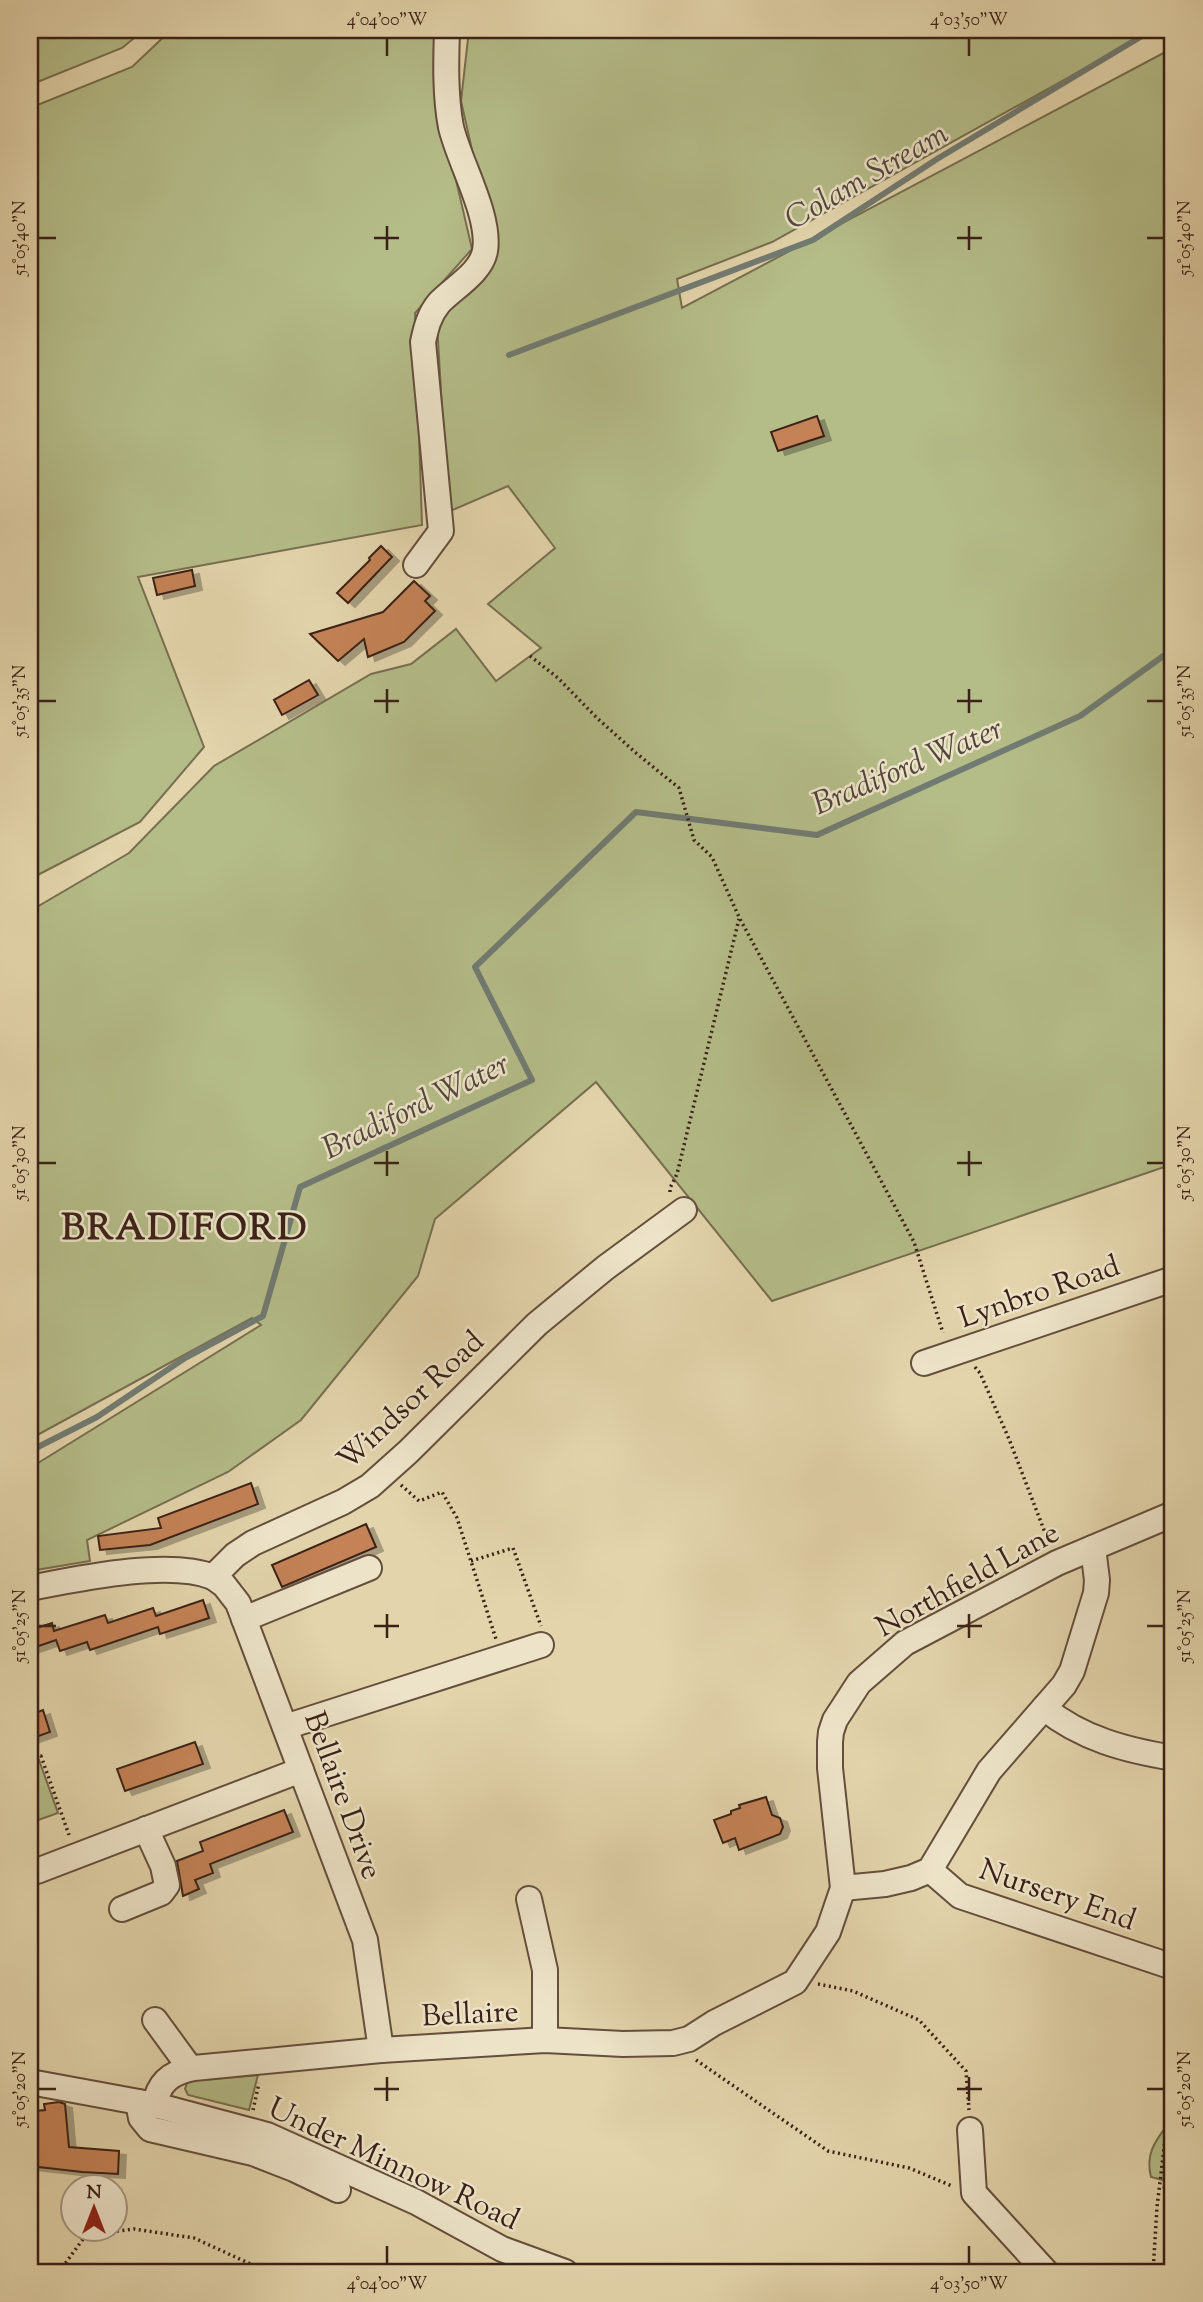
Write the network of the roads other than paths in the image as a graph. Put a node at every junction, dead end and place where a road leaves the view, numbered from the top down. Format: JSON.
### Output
{"nodes":[{"id":1,"x":447,"y":30,"type":"edge"},
{"id":2,"x":416,"y":565,"type":"dead end"},
{"id":3,"x":684,"y":1210,"type":"road end"},
{"id":4,"x":1173,"y":1279,"type":"edge"},
{"id":5,"x":924,"y":1363,"type":"dead end"},
{"id":6,"x":1173,"y":1514,"type":"edge"},
{"id":7,"x":1093,"y":1548,"type":"junction"},
{"id":8,"x":369,"y":1568,"type":"dead end"},
{"id":9,"x":213,"y":1577,"type":"junction"},
{"id":10,"x":30,"y":1588,"type":"edge"},
{"id":11,"x":244,"y":1619,"type":"junction"},
{"id":12,"x":541,"y":1645,"type":"road end"},
{"id":13,"x":1044,"y":1708,"type":"junction"},
{"id":14,"x":285,"y":1727,"type":"junction"},
{"id":15,"x":1173,"y":1758,"type":"edge"},
{"id":16,"x":300,"y":1770,"type":"junction"},
{"id":17,"x":146,"y":1829,"type":"junction"},
{"id":18,"x":930,"y":1870,"type":"junction"},
{"id":19,"x":37,"y":1871,"type":"dead end"},
{"id":20,"x":843,"y":1888,"type":"junction"},
{"id":21,"x":529,"y":1899,"type":"dead end"},
{"id":22,"x":122,"y":1909,"type":"dead end"},
{"id":23,"x":1173,"y":1966,"type":"edge"},
{"id":24,"x":795,"y":1982,"type":"joint"},
{"id":25,"x":155,"y":2020,"type":"dead end"},
{"id":26,"x":545,"y":2040,"type":"junction"},
{"id":27,"x":381,"y":2050,"type":"junction"},
{"id":28,"x":190,"y":2068,"type":"junction"},
{"id":29,"x":30,"y":2082,"type":"edge"},
{"id":30,"x":147,"y":2103,"type":"junction"},
{"id":31,"x":970,"y":2130,"type":"road end"},
{"id":32,"x":338,"y":2190,"type":"dead end"},
{"id":33,"x":565,"y":2272,"type":"edge"},
{"id":34,"x":1046,"y":2272,"type":"edge"}],
"edges":[{"from":1,"to":2,"type":"street"},
{"from":3,"to":9,"type":"street","name":"Windsor Road"},
{"from":4,"to":5,"type":"street","name":"Lynbro Road"},
{"from":6,"to":7,"type":"street","name":"Northfield Lane"},
{"from":7,"to":13,"type":"street"},
{"from":7,"to":20,"type":"street","name":"Northfield Lane"},
{"from":8,"to":11,"type":"street"},
{"from":9,"to":10,"type":"street"},
{"from":9,"to":11,"type":"street","name":"Bellaire Drive"},
{"from":11,"to":14,"type":"street","name":"Bellaire Drive"},
{"from":12,"to":14,"type":"street"},
{"from":13,"to":15,"type":"street"},
{"from":13,"to":18,"type":"street"},
{"from":14,"to":16,"type":"street","name":"Bellaire Drive"},
{"from":16,"to":17,"type":"street"},
{"from":16,"to":27,"type":"street","name":"Bellaire Drive"},
{"from":17,"to":19,"type":"street"},
{"from":17,"to":22,"type":"street"},
{"from":18,"to":20,"type":"street"},
{"from":18,"to":23,"type":"street","name":"Nursery End"},
{"from":20,"to":24,"type":"street","name":"Northfield Lane"},
{"from":21,"to":26,"type":"street"},
{"from":24,"to":26,"type":"street","name":"Bellaire"},
{"from":25,"to":28,"type":"street"},
{"from":26,"to":27,"type":"street","name":"Bellaire"},
{"from":27,"to":28,"type":"street","name":"Bellaire"},
{"from":28,"to":30,"type":"street","name":"Bellaire"},
{"from":29,"to":30,"type":"street"},
{"from":30,"to":32,"type":"street"},
{"from":30,"to":33,"type":"street","name":"Under Minnow Road"},
{"from":31,"to":34,"type":"street"}]}
